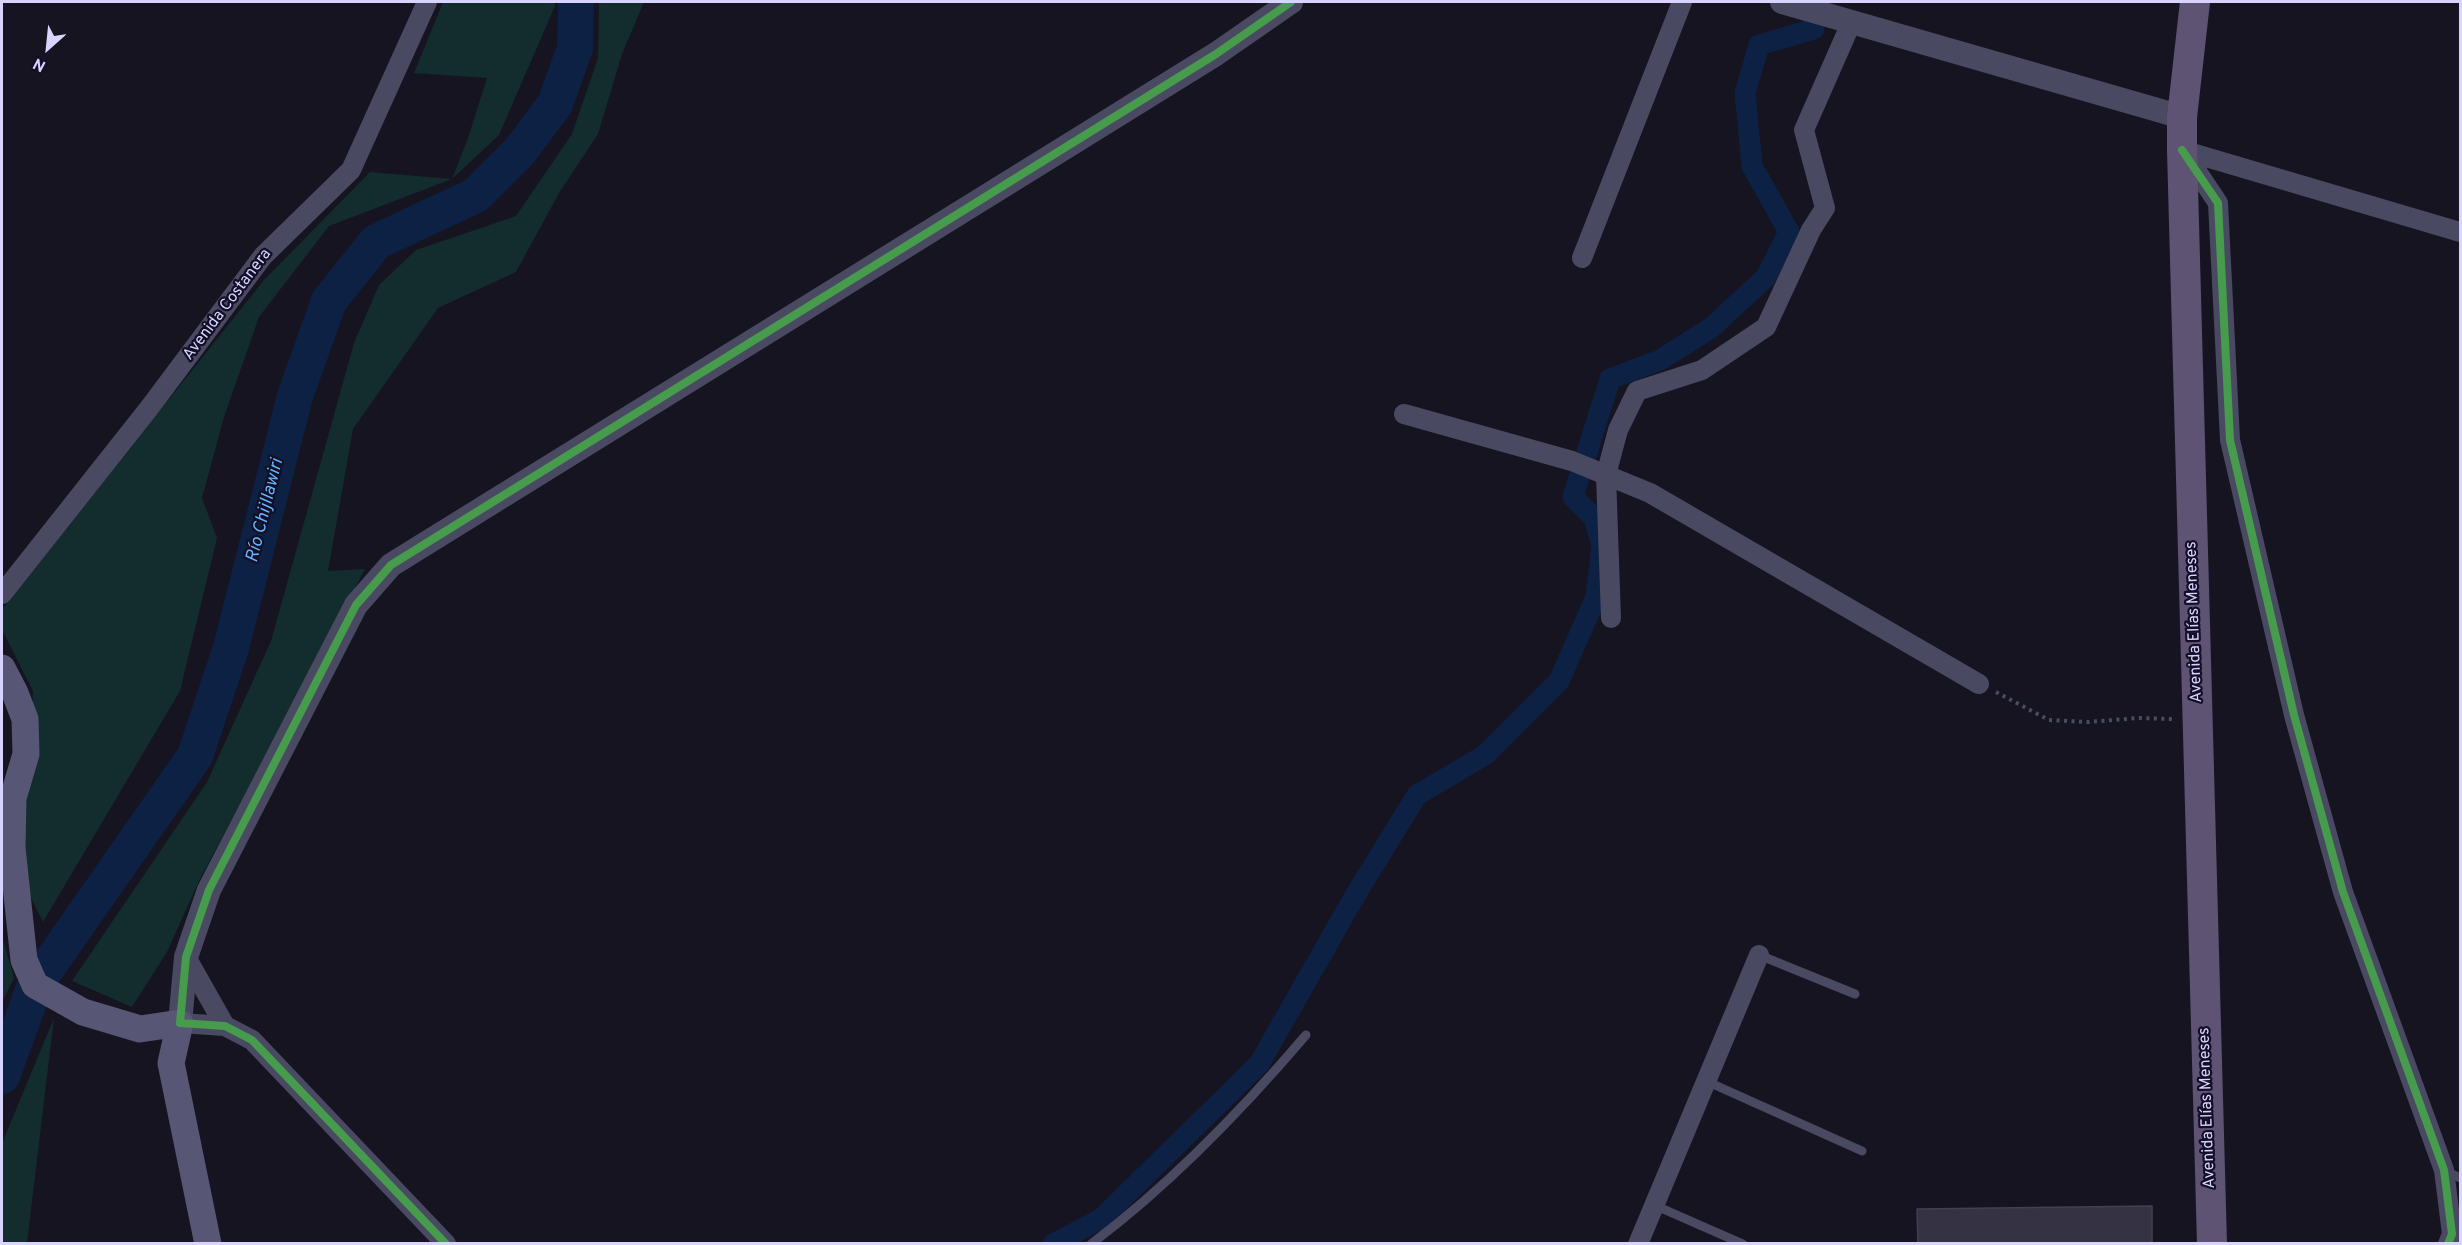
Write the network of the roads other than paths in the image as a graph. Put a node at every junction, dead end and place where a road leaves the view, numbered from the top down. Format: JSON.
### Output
{"nodes":[{"id":1,"x":427,"y":2,"type":"edge"},
{"id":2,"x":1292,"y":2,"type":"edge"},
{"id":3,"x":1682,"y":2,"type":"edge"},
{"id":4,"x":1782,"y":2,"type":"edge"},
{"id":5,"x":2195,"y":2,"type":"edge"},
{"id":6,"x":1852,"y":21,"type":"junction"},
{"id":7,"x":2182,"y":117,"type":"junction"},
{"id":8,"x":2182,"y":150,"type":"junction"},
{"id":9,"x":2460,"y":232,"type":"edge"},
{"id":10,"x":1582,"y":258,"type":"dead end"},
{"id":11,"x":1404,"y":414,"type":"dead end"},
{"id":12,"x":1599,"y":472,"type":"junction"},
{"id":13,"x":2,"y":594,"type":"edge"},
{"id":14,"x":1611,"y":618,"type":"dead end"},
{"id":15,"x":2,"y":668,"type":"edge"},
{"id":16,"x":1979,"y":684,"type":"road end"},
{"id":17,"x":13,"y":798,"type":"junction"},
{"id":18,"x":2,"y":828,"type":"edge"},
{"id":19,"x":1759,"y":955,"type":"joint"},
{"id":20,"x":186,"y":957,"type":"junction"},
{"id":21,"x":1855,"y":994,"type":"dead end"},
{"id":22,"x":180,"y":1023,"type":"junction"},
{"id":23,"x":225,"y":1026,"type":"junction"},
{"id":24,"x":1306,"y":1035,"type":"dead end"},
{"id":25,"x":1706,"y":1081,"type":"junction"},
{"id":26,"x":1862,"y":1151,"type":"dead end"},
{"id":27,"x":2452,"y":1174,"type":"edge"},
{"id":28,"x":1654,"y":1205,"type":"junction"},
{"id":29,"x":208,"y":1244,"type":"edge"},
{"id":30,"x":446,"y":1244,"type":"edge"},
{"id":31,"x":1091,"y":1244,"type":"edge"},
{"id":32,"x":1638,"y":1244,"type":"edge"},
{"id":33,"x":1743,"y":1244,"type":"edge"},
{"id":34,"x":2212,"y":1244,"type":"edge"},
{"id":35,"x":2448,"y":1244,"type":"edge"}],
"edges":[{"from":1,"to":13,"type":"street","name":"Avenida Costanera"},
{"from":2,"to":20,"type":"street"},
{"from":3,"to":10,"type":"street"},
{"from":4,"to":6,"type":"street"},
{"from":5,"to":7,"type":"main road","name":"Avenida Elías Meneses"},
{"from":6,"to":7,"type":"street"},
{"from":6,"to":12,"type":"street"},
{"from":7,"to":8,"type":"main road","name":"Avenida Elías Meneses"},
{"from":8,"to":9,"type":"street"},
{"from":8,"to":27,"type":"street"},
{"from":8,"to":34,"type":"main road","name":"Avenida Elías Meneses"},
{"from":11,"to":12,"type":"street"},
{"from":12,"to":14,"type":"street"},
{"from":12,"to":16,"type":"street"},
{"from":15,"to":17,"type":"main road"},
{"from":17,"to":18,"type":"street"},
{"from":17,"to":22,"type":"main road"},
{"from":19,"to":21,"type":"lane"},
{"from":19,"to":25,"type":"street"},
{"from":20,"to":22,"type":"street"},
{"from":20,"to":23,"type":"street"},
{"from":22,"to":23,"type":"street"},
{"from":22,"to":29,"type":"main road"},
{"from":23,"to":30,"type":"street"},
{"from":24,"to":31,"type":"lane"},
{"from":25,"to":26,"type":"lane"},
{"from":25,"to":28,"type":"street"},
{"from":27,"to":35,"type":"street"},
{"from":28,"to":32,"type":"street"},
{"from":28,"to":33,"type":"lane"}]}
